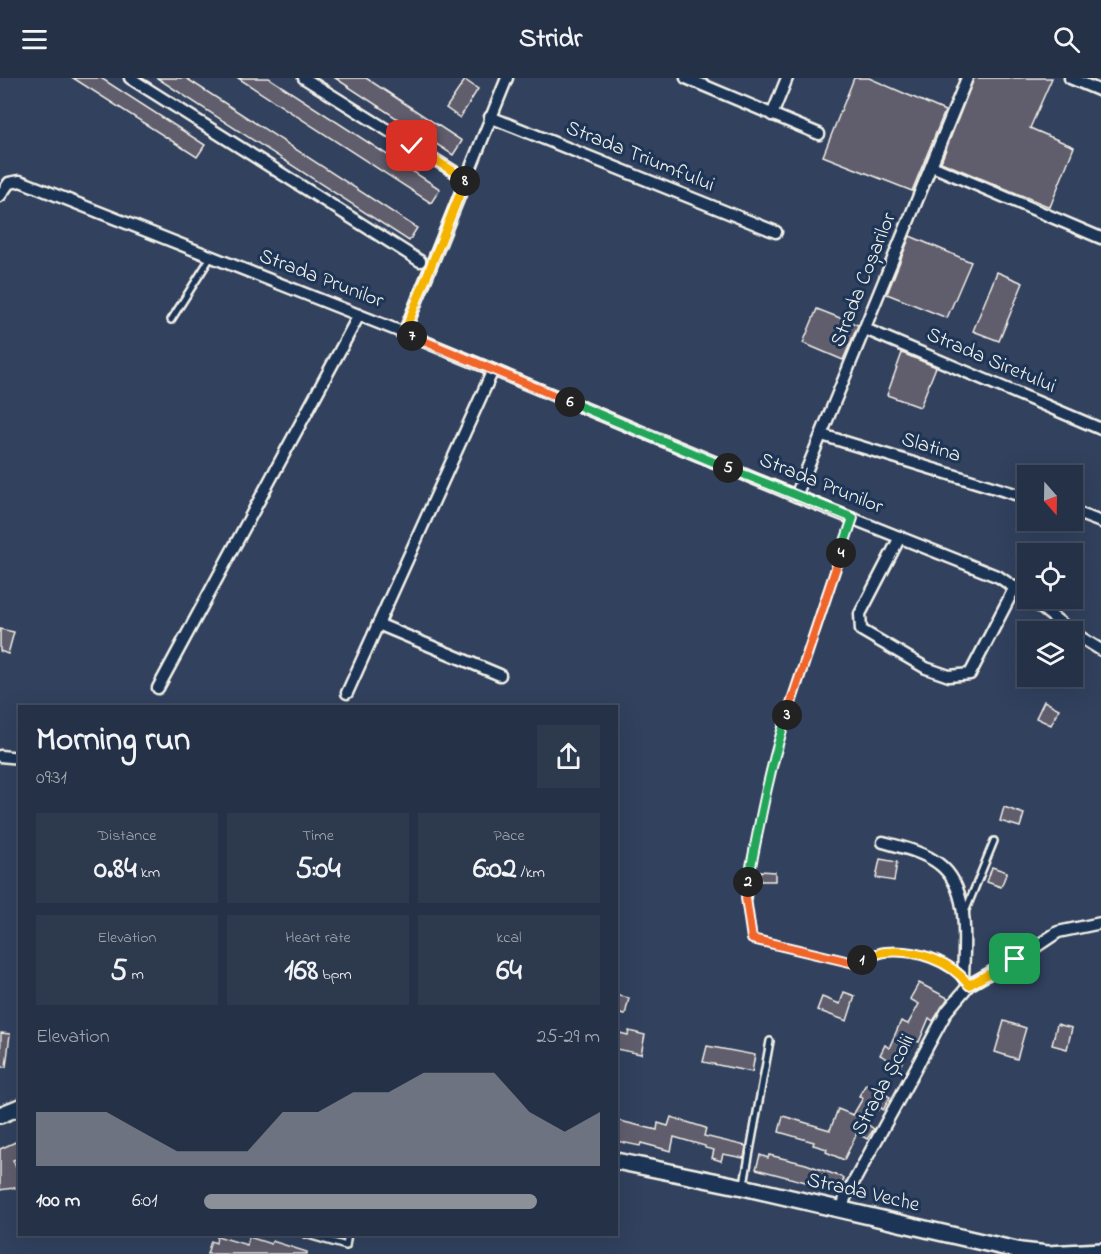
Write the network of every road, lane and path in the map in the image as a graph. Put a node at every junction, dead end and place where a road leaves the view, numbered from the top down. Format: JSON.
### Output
{"nodes":[{"id":1,"x":130,"y":78,"type":"edge"},
{"id":2,"x":304,"y":78,"type":"edge"},
{"id":3,"x":507,"y":78,"type":"edge"},
{"id":4,"x":686,"y":78,"type":"edge"},
{"id":5,"x":787,"y":78,"type":"edge"},
{"id":6,"x":967,"y":78,"type":"edge"},
{"id":7,"x":1070,"y":78,"type":"edge"},
{"id":8,"x":1101,"y":91,"type":"edge"},
{"id":9,"x":772,"y":115,"type":"junction"},
{"id":10,"x":490,"y":117,"type":"junction"},
{"id":11,"x":819,"y":134,"type":"dead end"},
{"id":12,"x":932,"y":166,"type":"junction"},
{"id":13,"x":466,"y":179,"type":"junction"},
{"id":14,"x":0,"y":196,"type":"edge"},
{"id":15,"x":776,"y":232,"type":"dead end"},
{"id":16,"x":1101,"y":238,"type":"edge"},
{"id":17,"x":211,"y":257,"type":"junction"},
{"id":18,"x":420,"y":261,"type":"dead end"},
{"id":19,"x":359,"y":315,"type":"junction"},
{"id":20,"x":171,"y":320,"type":"dead end"},
{"id":21,"x":866,"y":329,"type":"junction"},
{"id":22,"x":404,"y":333,"type":"junction"},
{"id":23,"x":493,"y":370,"type":"junction"},
{"id":24,"x":1101,"y":429,"type":"edge"},
{"id":25,"x":822,"y":435,"type":"junction"},
{"id":26,"x":1017,"y":495,"type":"edge"},
{"id":27,"x":796,"y":496,"type":"junction"},
{"id":28,"x":1083,"y":516,"type":"edge"},
{"id":29,"x":853,"y":518,"type":"junction"},
{"id":30,"x":1101,"y":522,"type":"edge"},
{"id":31,"x":900,"y":537,"type":"junction"},
{"id":32,"x":1015,"y":587,"type":"joint"},
{"id":33,"x":1042,"y":609,"type":"edge"},
{"id":34,"x":1058,"y":621,"type":"edge"},
{"id":35,"x":378,"y":624,"type":"junction"},
{"id":36,"x":1083,"y":639,"type":"edge"},
{"id":37,"x":1101,"y":650,"type":"edge"},
{"id":38,"x":500,"y":675,"type":"dead end"},
{"id":39,"x":158,"y":688,"type":"dead end"},
{"id":40,"x":347,"y":693,"type":"dead end"},
{"id":41,"x":0,"y":756,"type":"edge"},
{"id":42,"x":18,"y":758,"type":"edge"},
{"id":43,"x":994,"y":841,"type":"dead end"},
{"id":44,"x":883,"y":842,"type":"dead end"},
{"id":45,"x":964,"y":914,"type":"junction"},
{"id":46,"x":1101,"y":923,"type":"edge"},
{"id":47,"x":966,"y":981,"type":"junction"},
{"id":48,"x":770,"y":1041,"type":"dead end"},
{"id":49,"x":18,"y":1108,"type":"edge"},
{"id":50,"x":0,"y":1115,"type":"edge"},
{"id":51,"x":618,"y":1161,"type":"edge"},
{"id":52,"x":743,"y":1187,"type":"junction"},
{"id":53,"x":842,"y":1210,"type":"junction"},
{"id":54,"x":312,"y":1236,"type":"edge"},
{"id":55,"x":348,"y":1236,"type":"edge"},
{"id":56,"x":1101,"y":1251,"type":"edge"},
{"id":57,"x":1075,"y":1253,"type":"edge"}],
"edges":[{"from":1,"to":18,"type":"street"},
{"from":2,"to":13,"type":"street"},
{"from":3,"to":10,"type":"street"},
{"from":4,"to":9,"type":"street"},
{"from":5,"to":9,"type":"street"},
{"from":6,"to":12,"type":"street","name":"Strada Coșarilor"},
{"from":7,"to":8,"type":"street"},
{"from":9,"to":11,"type":"street"},
{"from":10,"to":13,"type":"street"},
{"from":10,"to":15,"type":"street","name":"Strada Triumfului"},
{"from":12,"to":16,"type":"street"},
{"from":12,"to":21,"type":"street","name":"Strada Coșarilor"},
{"from":13,"to":22,"type":"street"},
{"from":14,"to":17,"type":"street","name":"Strada Prunilor"},
{"from":17,"to":19,"type":"street","name":"Strada Prunilor"},
{"from":17,"to":20,"type":"lane"},
{"from":19,"to":22,"type":"street","name":"Strada Prunilor"},
{"from":19,"to":39,"type":"street"},
{"from":21,"to":24,"type":"street","name":"Strada Siretului"},
{"from":21,"to":25,"type":"street","name":"Strada Coșarilor"},
{"from":22,"to":23,"type":"street","name":"Strada Prunilor"},
{"from":23,"to":27,"type":"street","name":"Strada Prunilor"},
{"from":23,"to":35,"type":"street"},
{"from":25,"to":26,"type":"street","name":"Slatina"},
{"from":25,"to":27,"type":"street","name":"Strada Coșarilor"},
{"from":27,"to":29,"type":"street","name":"Strada Prunilor"},
{"from":28,"to":30,"type":"street"},
{"from":29,"to":31,"type":"street","name":"Strada Prunilor"},
{"from":29,"to":47,"type":"path"},
{"from":31,"to":32,"type":"street","name":"Strada Prunilor"},
{"from":31,"to":32,"type":"street"},
{"from":33,"to":34,"type":"street","name":"Strada Prunilor"},
{"from":35,"to":38,"type":"street"},
{"from":35,"to":40,"type":"street"},
{"from":36,"to":37,"type":"street","name":"Strada Prunilor"},
{"from":41,"to":42,"type":"street"},
{"from":43,"to":45,"type":"lane"},
{"from":44,"to":45,"type":"street"},
{"from":45,"to":47,"type":"street"},
{"from":46,"to":47,"type":"street","name":"Strada Școlii"},
{"from":47,"to":53,"type":"street","name":"Strada Școlii"},
{"from":48,"to":52,"type":"lane"},
{"from":49,"to":50,"type":"street"},
{"from":51,"to":52,"type":"street","name":"Strada Veche"},
{"from":52,"to":53,"type":"street","name":"Strada Veche"},
{"from":53,"to":57,"type":"street","name":"Strada Veche"},
{"from":54,"to":55,"type":"lane"},
{"from":56,"to":57,"type":"street","name":"Strada Veche"}]}
